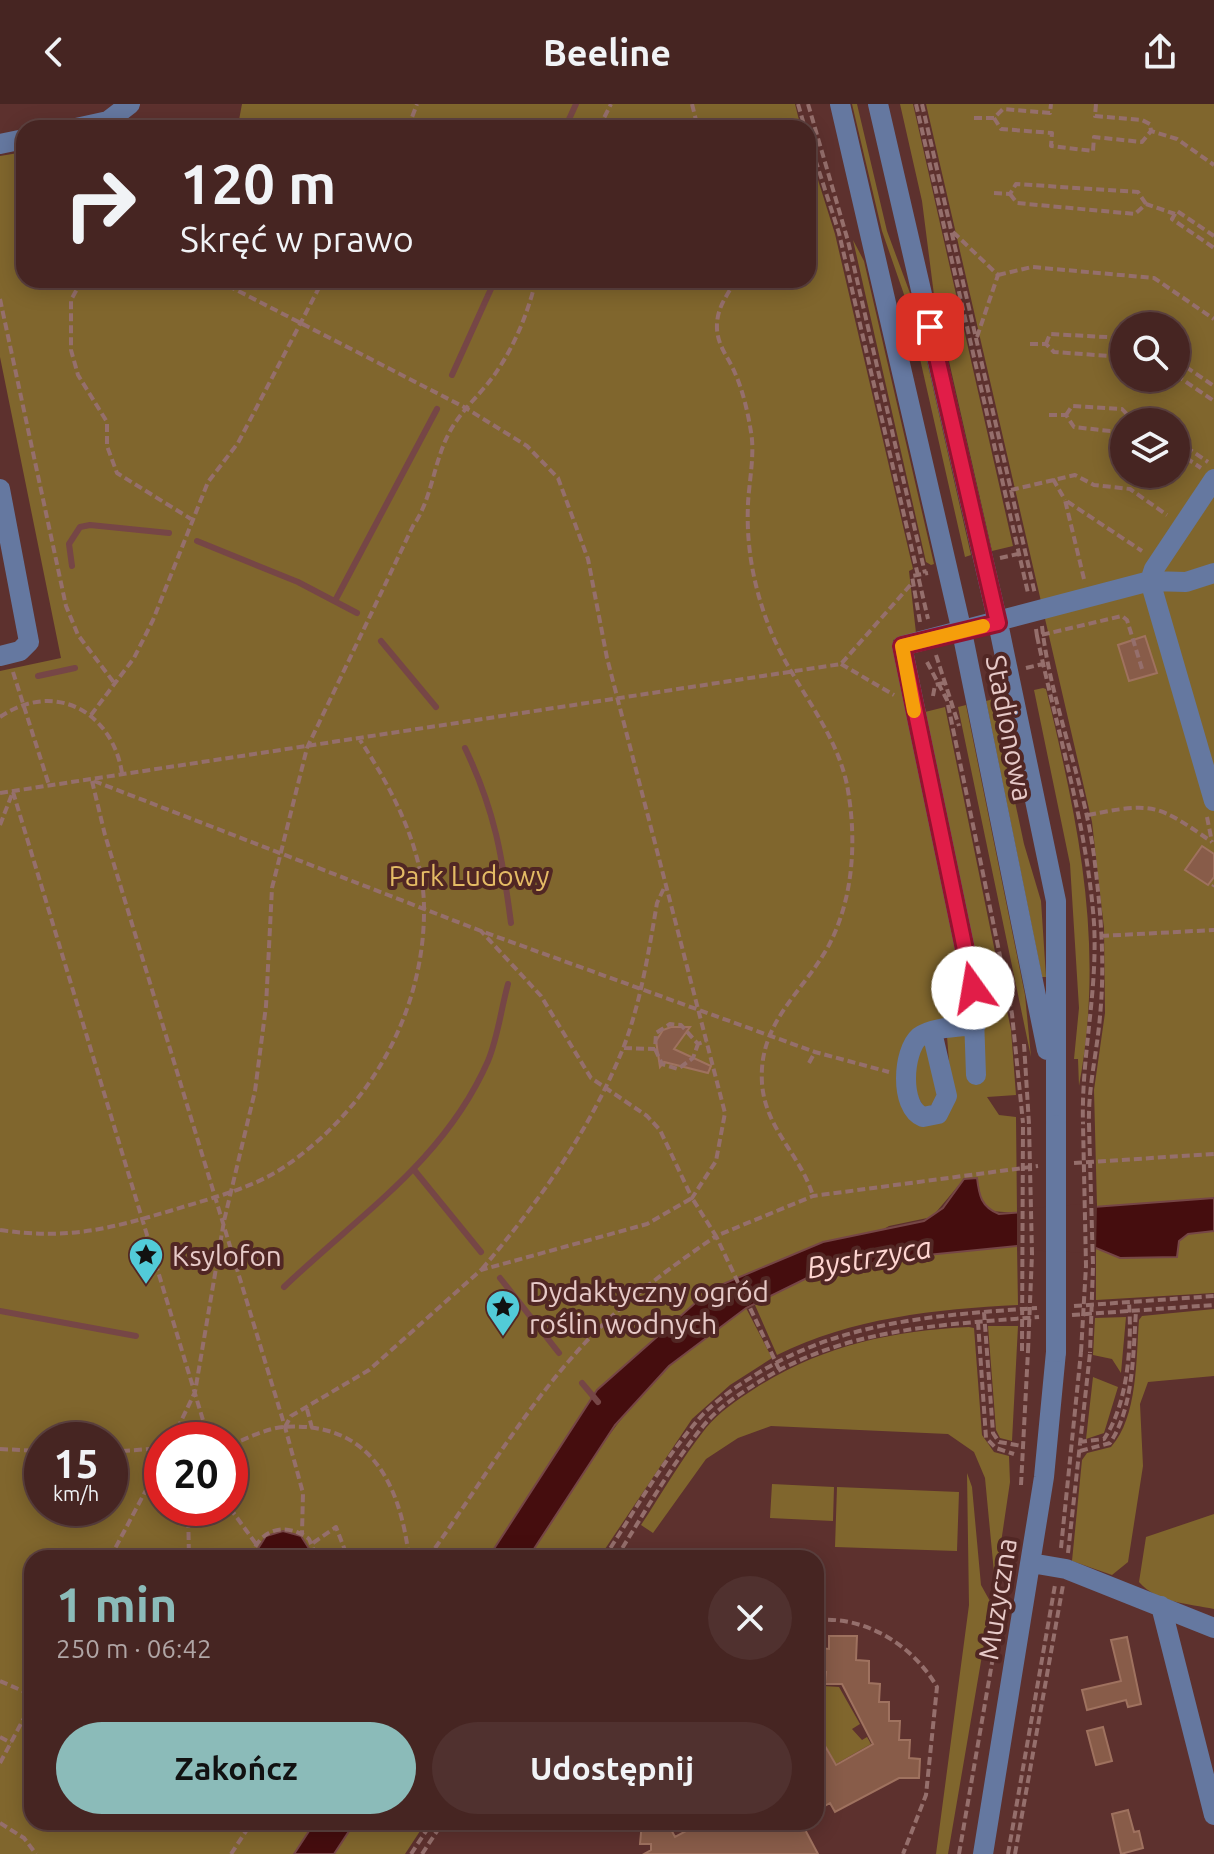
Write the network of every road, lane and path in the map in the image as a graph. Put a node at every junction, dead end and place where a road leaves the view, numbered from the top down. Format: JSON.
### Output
{"nodes":[{"id":1,"x":130,"y":104,"type":"edge"},
{"id":2,"x":840,"y":104,"type":"edge"},
{"id":3,"x":878,"y":104,"type":"edge"},
{"id":4,"x":884,"y":104,"type":"edge"},
{"id":5,"x":916,"y":104,"type":"edge"},
{"id":6,"x":1051,"y":104,"type":"edge"},
{"id":7,"x":1096,"y":104,"type":"edge"},
{"id":8,"x":974,"y":118,"type":"dead end"},
{"id":9,"x":994,"y":118,"type":"junction"},
{"id":10,"x":109,"y":120,"type":"edge"},
{"id":11,"x":816,"y":131,"type":"edge"},
{"id":12,"x":1151,"y":131,"type":"junction"},
{"id":13,"x":888,"y":143,"type":"junction"},
{"id":14,"x":816,"y":162,"type":"edge"},
{"id":15,"x":1214,"y":165,"type":"edge"},
{"id":16,"x":994,"y":193,"type":"dead end"},
{"id":17,"x":1010,"y":194,"type":"junction"},
{"id":18,"x":1146,"y":204,"type":"junction"},
{"id":19,"x":1175,"y":214,"type":"junction"},
{"id":20,"x":951,"y":230,"type":"dead end"},
{"id":21,"x":1214,"y":236,"type":"edge"},
{"id":22,"x":1214,"y":248,"type":"edge"},
{"id":23,"x":998,"y":275,"type":"junction"},
{"id":24,"x":78,"y":288,"type":"edge"},
{"id":25,"x":232,"y":288,"type":"edge"},
{"id":26,"x":319,"y":288,"type":"edge"},
{"id":27,"x":533,"y":288,"type":"edge"},
{"id":28,"x":731,"y":288,"type":"edge"},
{"id":29,"x":0,"y":299,"type":"edge"},
{"id":30,"x":1214,"y":319,"type":"edge"},
{"id":31,"x":300,"y":325,"type":"junction"},
{"id":32,"x":1110,"y":337,"type":"edge"},
{"id":33,"x":976,"y":339,"type":"dead end"},
{"id":34,"x":1030,"y":344,"type":"dead end"},
{"id":35,"x":1046,"y":344,"type":"junction"},
{"id":36,"x":1110,"y":356,"type":"edge"},
{"id":37,"x":1190,"y":370,"type":"edge"},
{"id":38,"x":1190,"y":385,"type":"edge"},
{"id":39,"x":1214,"y":386,"type":"edge"},
{"id":40,"x":1214,"y":401,"type":"edge"},
{"id":41,"x":464,"y":407,"type":"junction"},
{"id":42,"x":1110,"y":408,"type":"edge"},
{"id":43,"x":1049,"y":415,"type":"dead end"},
{"id":44,"x":1066,"y":415,"type":"junction"},
{"id":45,"x":1110,"y":431,"type":"edge"},
{"id":46,"x":1190,"y":449,"type":"edge"},
{"id":47,"x":1190,"y":461,"type":"edge"},
{"id":48,"x":1053,"y":479,"type":"junction"},
{"id":49,"x":1214,"y":479,"type":"edge"},
{"id":50,"x":0,"y":489,"type":"edge"},
{"id":51,"x":1011,"y":490,"type":"dead end"},
{"id":52,"x":1065,"y":500,"type":"junction"},
{"id":53,"x":191,"y":519,"type":"junction"},
{"id":54,"x":1183,"y":526,"type":"junction"},
{"id":55,"x":1142,"y":561,"type":"dead end"},
{"id":56,"x":925,"y":573,"type":"dead end"},
{"id":57,"x":1214,"y":573,"type":"edge"},
{"id":58,"x":1084,"y":579,"type":"dead end"},
{"id":59,"x":1150,"y":581,"type":"junction"},
{"id":60,"x":913,"y":582,"type":"dead end"},
{"id":61,"x":1032,"y":614,"type":"junction"},
{"id":62,"x":998,"y":623,"type":"junction"},
{"id":63,"x":962,"y":632,"type":"junction"},
{"id":64,"x":1037,"y":636,"type":"junction"},
{"id":65,"x":928,"y":640,"type":"junction"},
{"id":66,"x":6,"y":662,"type":"edge"},
{"id":67,"x":1143,"y":672,"type":"dead end"},
{"id":68,"x":791,"y":673,"type":"junction"},
{"id":69,"x":115,"y":684,"type":"junction"},
{"id":70,"x":619,"y":699,"type":"junction"},
{"id":71,"x":26,"y":704,"type":"junction"},
{"id":72,"x":91,"y":715,"type":"junction"},
{"id":73,"x":0,"y":717,"type":"edge"},
{"id":74,"x":359,"y":739,"type":"junction"},
{"id":75,"x":307,"y":748,"type":"junction"},
{"id":76,"x":122,"y":774,"type":"junction"},
{"id":77,"x":92,"y":781,"type":"junction"},
{"id":78,"x":49,"y":785,"type":"junction"},
{"id":79,"x":13,"y":792,"type":"junction"},
{"id":80,"x":0,"y":793,"type":"edge"},
{"id":81,"x":1208,"y":802,"type":"edge"},
{"id":82,"x":1088,"y":815,"type":"dead end"},
{"id":83,"x":0,"y":825,"type":"edge"},
{"id":84,"x":1213,"y":843,"type":"edge"},
{"id":85,"x":280,"y":855,"type":"junction"},
{"id":86,"x":666,"y":884,"type":"junction"},
{"id":87,"x":424,"y":907,"type":"junction"},
{"id":88,"x":1214,"y":930,"type":"edge"},
{"id":89,"x":481,"y":931,"type":"junction"},
{"id":90,"x":1101,"y":936,"type":"dead end"},
{"id":91,"x":640,"y":987,"type":"junction"},
{"id":92,"x":699,"y":1009,"type":"junction"},
{"id":93,"x":976,"y":1025,"type":"junction"},
{"id":94,"x":769,"y":1032,"type":"junction"},
{"id":95,"x":932,"y":1032,"type":"dead end"},
{"id":96,"x":706,"y":1041,"type":"junction"},
{"id":97,"x":698,"y":1044,"type":"junction"},
{"id":98,"x":623,"y":1048,"type":"junction"},
{"id":99,"x":655,"y":1049,"type":"junction"},
{"id":100,"x":815,"y":1052,"type":"junction"},
{"id":101,"x":809,"y":1063,"type":"dead end"},
{"id":102,"x":903,"y":1075,"type":"dead end"},
{"id":103,"x":976,"y":1075,"type":"dead end"},
{"id":104,"x":1054,"y":1084,"type":"junction"},
{"id":105,"x":603,"y":1089,"type":"junction"},
{"id":106,"x":1026,"y":1124,"type":"junction"},
{"id":107,"x":1086,"y":1124,"type":"junction"},
{"id":108,"x":1056,"y":1125,"type":"joint"},
{"id":109,"x":924,"y":1179,"type":"dead end"},
{"id":110,"x":233,"y":1190,"type":"junction"},
{"id":111,"x":813,"y":1196,"type":"junction"},
{"id":112,"x":215,"y":1197,"type":"junction"},
{"id":113,"x":692,"y":1198,"type":"junction"},
{"id":114,"x":141,"y":1220,"type":"junction"},
{"id":115,"x":224,"y":1221,"type":"junction"},
{"id":116,"x":0,"y":1230,"type":"edge"},
{"id":117,"x":717,"y":1238,"type":"junction"},
{"id":118,"x":481,"y":1270,"type":"junction"},
{"id":119,"x":1214,"y":1296,"type":"edge"},
{"id":120,"x":1129,"y":1303,"type":"junction"},
{"id":121,"x":1214,"y":1305,"type":"edge"},
{"id":122,"x":1071,"y":1306,"type":"dead end"},
{"id":123,"x":1042,"y":1308,"type":"dead end"},
{"id":124,"x":1136,"y":1311,"type":"junction"},
{"id":125,"x":984,"y":1312,"type":"junction"},
{"id":126,"x":1122,"y":1312,"type":"dead end"},
{"id":127,"x":1129,"y":1312,"type":"junction"},
{"id":128,"x":978,"y":1321,"type":"junction"},
{"id":129,"x":987,"y":1321,"type":"junction"},
{"id":130,"x":777,"y":1361,"type":"junction"},
{"id":131,"x":779,"y":1369,"type":"junction"},
{"id":132,"x":195,"y":1392,"type":"junction"},
{"id":133,"x":307,"y":1409,"type":"junction"},
{"id":134,"x":181,"y":1422,"type":"edge"},
{"id":135,"x":203,"y":1422,"type":"edge"},
{"id":136,"x":285,"y":1427,"type":"junction"},
{"id":137,"x":312,"y":1428,"type":"junction"},
{"id":138,"x":248,"y":1439,"type":"edge"},
{"id":139,"x":1075,"y":1441,"type":"junction"},
{"id":140,"x":1081,"y":1442,"type":"junction"},
{"id":141,"x":1022,"y":1446,"type":"junction"},
{"id":142,"x":1,"y":1450,"type":"edge"},
{"id":143,"x":24,"y":1451,"type":"edge"},
{"id":144,"x":1080,"y":1451,"type":"junction"},
{"id":145,"x":1014,"y":1454,"type":"dead end"},
{"id":146,"x":144,"y":1494,"type":"edge"},
{"id":147,"x":1020,"y":1497,"type":"dead end"},
{"id":148,"x":188,"y":1526,"type":"edge"},
{"id":149,"x":243,"y":1526,"type":"edge"},
{"id":150,"x":302,"y":1534,"type":"junction"},
{"id":151,"x":256,"y":1544,"type":"junction"},
{"id":152,"x":313,"y":1544,"type":"junction"},
{"id":153,"x":114,"y":1550,"type":"edge"},
{"id":154,"x":189,"y":1550,"type":"edge"},
{"id":155,"x":254,"y":1550,"type":"edge"},
{"id":156,"x":315,"y":1550,"type":"edge"},
{"id":157,"x":345,"y":1550,"type":"edge"},
{"id":158,"x":408,"y":1550,"type":"edge"},
{"id":159,"x":434,"y":1550,"type":"edge"},
{"id":160,"x":609,"y":1550,"type":"edge"},
{"id":161,"x":621,"y":1550,"type":"edge"},
{"id":162,"x":1031,"y":1563,"type":"junction"},
{"id":163,"x":1062,"y":1568,"type":"junction"},
{"id":164,"x":1161,"y":1606,"type":"junction"},
{"id":165,"x":1000,"y":1615,"type":"dead end"},
{"id":166,"x":824,"y":1620,"type":"edge"},
{"id":167,"x":1214,"y":1628,"type":"edge"},
{"id":168,"x":0,"y":1681,"type":"edge"},
{"id":169,"x":24,"y":1692,"type":"edge"},
{"id":170,"x":24,"y":1718,"type":"edge"},
{"id":171,"x":0,"y":1737,"type":"edge"},
{"id":172,"x":11,"y":1743,"type":"junction"},
{"id":173,"x":0,"y":1763,"type":"edge"},
{"id":174,"x":1214,"y":1815,"type":"edge"},
{"id":175,"x":0,"y":1823,"type":"edge"},
{"id":176,"x":247,"y":1830,"type":"edge"},
{"id":177,"x":427,"y":1830,"type":"edge"},
{"id":178,"x":438,"y":1830,"type":"edge"},
{"id":179,"x":36,"y":1854,"type":"edge"},
{"id":180,"x":231,"y":1854,"type":"edge"},
{"id":181,"x":411,"y":1854,"type":"edge"},
{"id":182,"x":422,"y":1854,"type":"edge"},
{"id":183,"x":903,"y":1854,"type":"edge"},
{"id":184,"x":959,"y":1854,"type":"edge"},
{"id":185,"x":983,"y":1854,"type":"edge"},
{"id":186,"x":1008,"y":1854,"type":"edge"},
{"id":187,"x":1015,"y":1854,"type":"edge"}],
"edges":[{"from":1,"to":10,"type":"street"},
{"from":2,"to":63,"type":"street","name":"Stadionowa"},
{"from":3,"to":13,"type":"street","name":"Stadionowa"},
{"from":4,"to":13,"type":"street","name":"Stadionowa"},
{"from":5,"to":61,"type":"path"},
{"from":6,"to":9,"type":"path"},
{"from":7,"to":12,"type":"path"},
{"from":8,"to":9,"type":"path"},
{"from":9,"to":12,"type":"path"},
{"from":11,"to":56,"type":"path"},
{"from":12,"to":15,"type":"path"},
{"from":13,"to":62,"type":"street","name":"Stadionowa"},
{"from":14,"to":65,"type":"path"},
{"from":16,"to":17,"type":"path"},
{"from":17,"to":18,"type":"path"},
{"from":17,"to":18,"type":"path"},
{"from":18,"to":19,"type":"path"},
{"from":19,"to":21,"type":"path"},
{"from":19,"to":22,"type":"path"},
{"from":20,"to":23,"type":"path"},
{"from":23,"to":30,"type":"path"},
{"from":23,"to":33,"type":"path"},
{"from":24,"to":53,"type":"path"},
{"from":25,"to":31,"type":"path"},
{"from":26,"to":31,"type":"path"},
{"from":27,"to":41,"type":"path"},
{"from":28,"to":68,"type":"path"},
{"from":29,"to":69,"type":"path"},
{"from":31,"to":41,"type":"path"},
{"from":31,"to":53,"type":"path"},
{"from":32,"to":35,"type":"path"},
{"from":34,"to":35,"type":"path"},
{"from":35,"to":36,"type":"path"},
{"from":37,"to":39,"type":"path"},
{"from":38,"to":40,"type":"path"},
{"from":41,"to":70,"type":"path"},
{"from":41,"to":75,"type":"path"},
{"from":42,"to":44,"type":"path"},
{"from":43,"to":44,"type":"path"},
{"from":44,"to":45,"type":"path"},
{"from":46,"to":47,"type":"path"},
{"from":48,"to":51,"type":"path"},
{"from":48,"to":52,"type":"path"},
{"from":48,"to":54,"type":"path"},
{"from":49,"to":54,"type":"street"},
{"from":50,"to":66,"type":"street"},
{"from":52,"to":55,"type":"path"},
{"from":52,"to":58,"type":"path"},
{"from":53,"to":69,"type":"path"},
{"from":54,"to":59,"type":"street"},
{"from":57,"to":59,"type":"street"},
{"from":59,"to":61,"type":"street"},
{"from":59,"to":81,"type":"street"},
{"from":60,"to":68,"type":"path"},
{"from":61,"to":62,"type":"street"},
{"from":61,"to":64,"type":"path"},
{"from":62,"to":63,"type":"street"},
{"from":62,"to":104,"type":"street","name":"Stadionowa"},
{"from":63,"to":65,"type":"street"},
{"from":63,"to":104,"type":"street","name":"Stadionowa"},
{"from":64,"to":67,"type":"path"},
{"from":64,"to":107,"type":"path"},
{"from":65,"to":93,"type":"street"},
{"from":65,"to":106,"type":"path"},
{"from":65,"to":106,"type":"path"},
{"from":66,"to":71,"type":"path"},
{"from":68,"to":70,"type":"path"},
{"from":68,"to":94,"type":"path"},
{"from":69,"to":72,"type":"path"},
{"from":70,"to":74,"type":"path"},
{"from":70,"to":86,"type":"path"},
{"from":71,"to":72,"type":"path"},
{"from":71,"to":73,"type":"path"},
{"from":71,"to":78,"type":"path"},
{"from":72,"to":76,"type":"path"},
{"from":74,"to":75,"type":"path"},
{"from":74,"to":87,"type":"path"},
{"from":75,"to":76,"type":"path"},
{"from":75,"to":85,"type":"path"},
{"from":76,"to":77,"type":"path"},
{"from":77,"to":78,"type":"path"},
{"from":77,"to":85,"type":"path"},
{"from":77,"to":112,"type":"path"},
{"from":78,"to":79,"type":"path"},
{"from":79,"to":80,"type":"path"},
{"from":79,"to":83,"type":"path"},
{"from":79,"to":114,"type":"path"},
{"from":81,"to":84,"type":"path"},
{"from":82,"to":84,"type":"path"},
{"from":85,"to":87,"type":"path"},
{"from":85,"to":110,"type":"path"},
{"from":86,"to":91,"type":"path"},
{"from":86,"to":92,"type":"path"},
{"from":87,"to":89,"type":"path"},
{"from":87,"to":110,"type":"path"},
{"from":88,"to":90,"type":"path"},
{"from":89,"to":91,"type":"path"},
{"from":89,"to":105,"type":"path"},
{"from":91,"to":92,"type":"path"},
{"from":91,"to":98,"type":"path"},
{"from":92,"to":94,"type":"path"},
{"from":92,"to":96,"type":"path"},
{"from":93,"to":95,"type":"street"},
{"from":93,"to":103,"type":"street"},
{"from":94,"to":100,"type":"path"},
{"from":94,"to":111,"type":"path"},
{"from":96,"to":97,"type":"path"},
{"from":96,"to":113,"type":"path"},
{"from":97,"to":99,"type":"path"},
{"from":97,"to":99,"type":"path"},
{"from":98,"to":99,"type":"path"},
{"from":98,"to":105,"type":"path"},
{"from":100,"to":101,"type":"path"},
{"from":100,"to":102,"type":"path"},
{"from":104,"to":108,"type":"street","name":"Stadionowa"},
{"from":105,"to":113,"type":"path"},
{"from":105,"to":118,"type":"path"},
{"from":106,"to":141,"type":"path","bridge":true},
{"from":107,"to":139,"type":"path","bridge":true},
{"from":107,"to":140,"type":"path","bridge":true},
{"from":108,"to":162,"type":"street","name":"Muzyczna","bridge":true},
{"from":109,"to":111,"type":"path"},
{"from":110,"to":112,"type":"path"},
{"from":110,"to":115,"type":"path"},
{"from":111,"to":117,"type":"path"},
{"from":112,"to":114,"type":"path"},
{"from":112,"to":115,"type":"path"},
{"from":113,"to":117,"type":"path"},
{"from":113,"to":118,"type":"path"},
{"from":114,"to":116,"type":"path"},
{"from":114,"to":132,"type":"path"},
{"from":115,"to":132,"type":"path"},
{"from":115,"to":136,"type":"path"},
{"from":117,"to":130,"type":"path"},
{"from":117,"to":159,"type":"path"},
{"from":118,"to":133,"type":"path"},
{"from":119,"to":120,"type":"path"},
{"from":120,"to":122,"type":"path"},
{"from":120,"to":127,"type":"path"},
{"from":121,"to":124,"type":"path"},
{"from":123,"to":125,"type":"path"},
{"from":124,"to":127,"type":"path"},
{"from":124,"to":144,"type":"path"},
{"from":125,"to":129,"type":"path"},
{"from":125,"to":130,"type":"path"},
{"from":126,"to":127,"type":"path"},
{"from":127,"to":140,"type":"path"},
{"from":128,"to":129,"type":"path"},
{"from":128,"to":131,"type":"path"},
{"from":128,"to":145,"type":"path"},
{"from":129,"to":141,"type":"path"},
{"from":130,"to":131,"type":"path"},
{"from":130,"to":160,"type":"path"},
{"from":131,"to":161,"type":"path"},
{"from":132,"to":134,"type":"path"},
{"from":132,"to":135,"type":"path"},
{"from":133,"to":136,"type":"path"},
{"from":133,"to":137,"type":"path"},
{"from":136,"to":137,"type":"path"},
{"from":136,"to":138,"type":"path"},
{"from":136,"to":150,"type":"path"},
{"from":137,"to":158,"type":"path"},
{"from":139,"to":140,"type":"path"},
{"from":139,"to":163,"type":"path"},
{"from":140,"to":144,"type":"path"},
{"from":141,"to":147,"type":"path"},
{"from":142,"to":143,"type":"path"},
{"from":144,"to":163,"type":"path"},
{"from":146,"to":153,"type":"path"},
{"from":148,"to":154,"type":"path"},
{"from":149,"to":151,"type":"path"},
{"from":150,"to":151,"type":"path"},
{"from":150,"to":152,"type":"path"},
{"from":151,"to":155,"type":"path"},
{"from":152,"to":156,"type":"path"},
{"from":152,"to":157,"type":"path"},
{"from":162,"to":163,"type":"street"},
{"from":162,"to":185,"type":"street","name":"Muzyczna"},
{"from":163,"to":164,"type":"street"},
{"from":163,"to":186,"type":"path"},
{"from":163,"to":187,"type":"path"},
{"from":164,"to":167,"type":"street"},
{"from":164,"to":174,"type":"street"},
{"from":165,"to":184,"type":"path"},
{"from":166,"to":183,"type":"path"},
{"from":168,"to":169,"type":"path"},
{"from":170,"to":172,"type":"path"},
{"from":171,"to":172,"type":"path"},
{"from":172,"to":173,"type":"path"},
{"from":175,"to":179,"type":"path"},
{"from":176,"to":180,"type":"path"},
{"from":177,"to":181,"type":"path"},
{"from":178,"to":182,"type":"path"}]}
